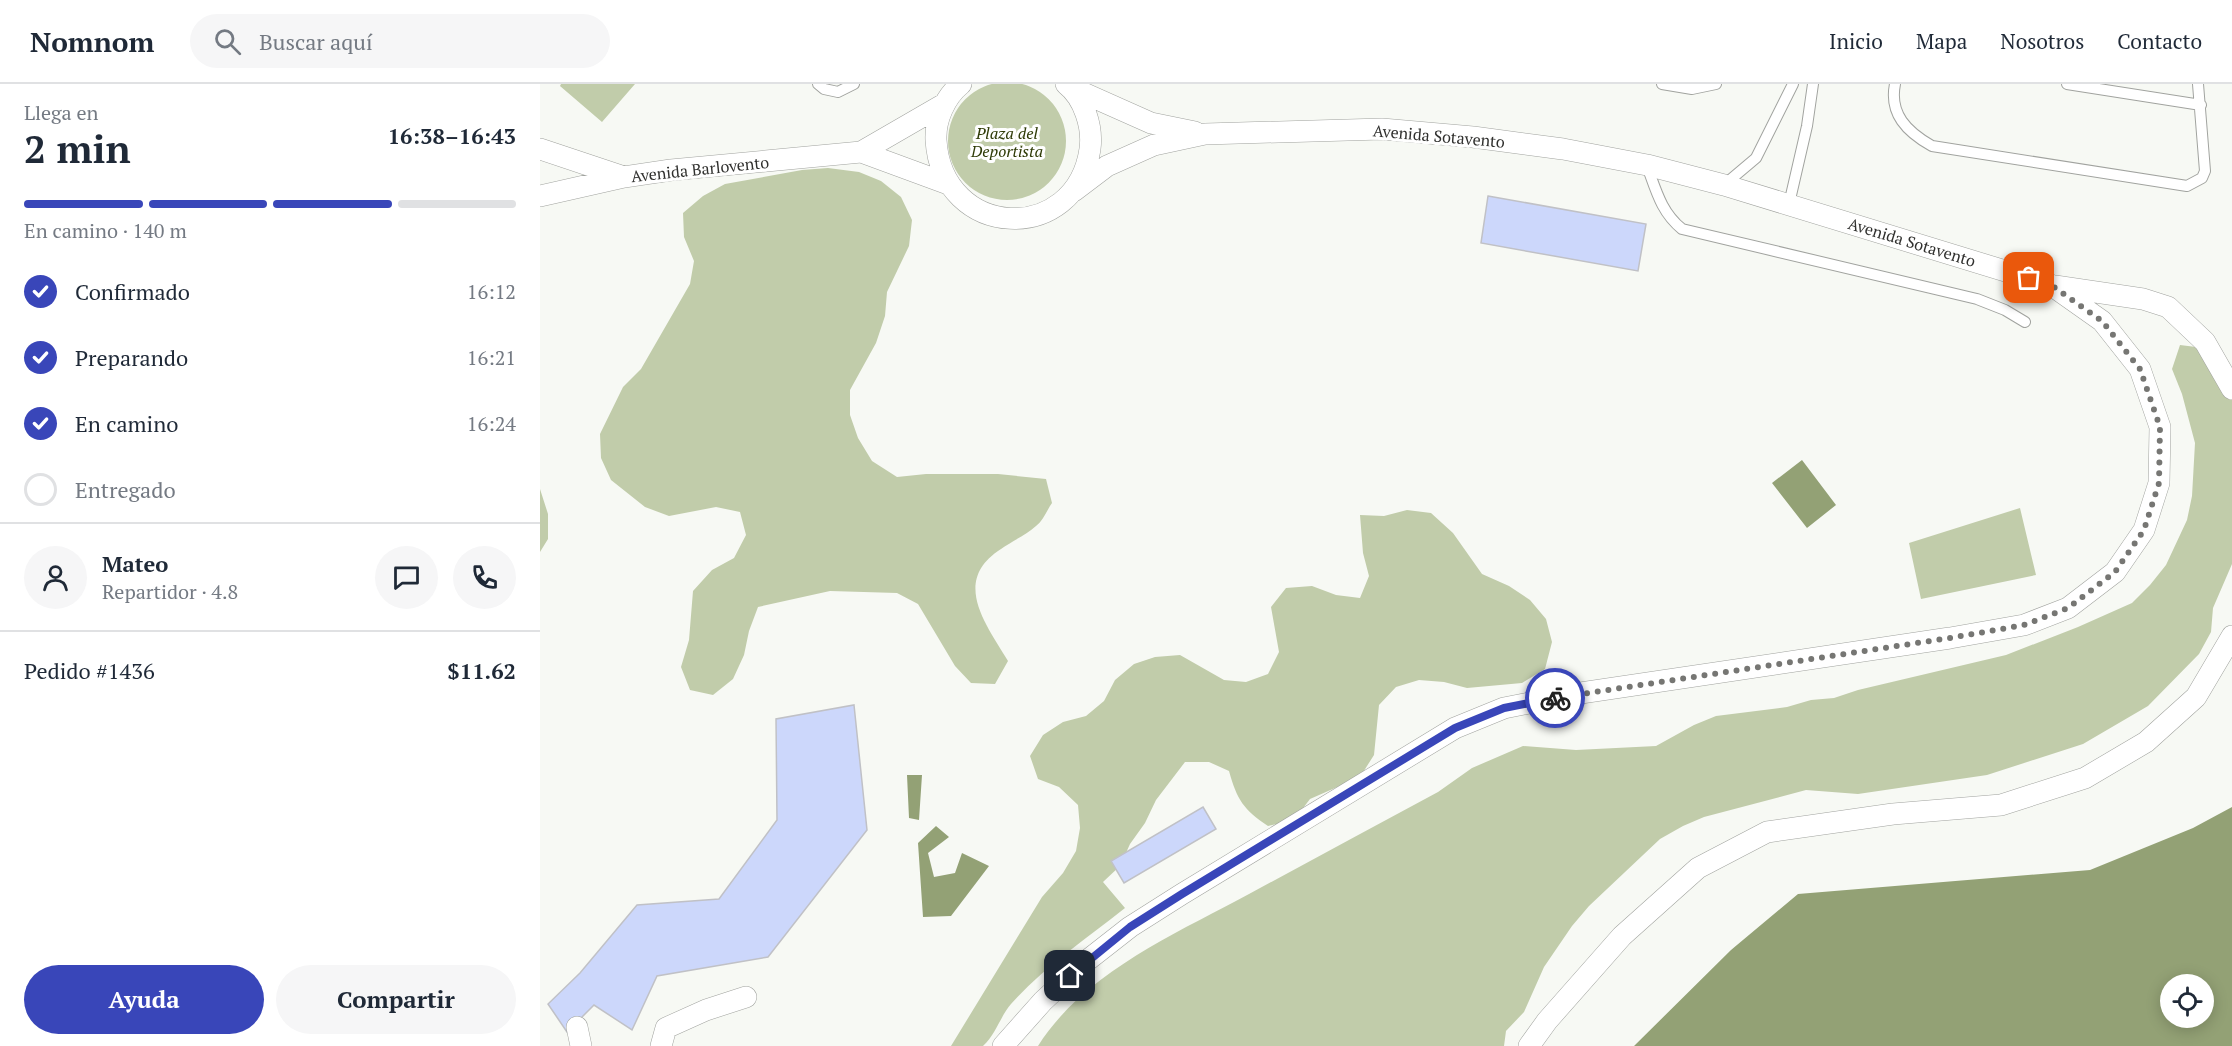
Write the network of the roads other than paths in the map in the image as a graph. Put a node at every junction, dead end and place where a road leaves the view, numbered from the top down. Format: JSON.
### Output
{"nodes":[{"id":1,"x":818,"y":84,"type":"edge"},
{"id":2,"x":854,"y":84,"type":"edge"},
{"id":3,"x":1662,"y":84,"type":"edge"},
{"id":4,"x":1716,"y":84,"type":"edge"},
{"id":5,"x":1793,"y":84,"type":"edge"},
{"id":6,"x":1813,"y":84,"type":"edge"},
{"id":7,"x":1895,"y":84,"type":"edge"},
{"id":8,"x":2067,"y":84,"type":"edge"},
{"id":9,"x":2198,"y":84,"type":"edge"},
{"id":10,"x":1068,"y":86,"type":"edge"},
{"id":11,"x":954,"y":91,"type":"edge"},
{"id":12,"x":2200,"y":105,"type":"junction"},
{"id":13,"x":1205,"y":134,"type":"junction"},
{"id":14,"x":540,"y":149,"type":"edge"},
{"id":15,"x":861,"y":152,"type":"junction"},
{"id":16,"x":1647,"y":165,"type":"junction"},
{"id":17,"x":624,"y":177,"type":"junction"},
{"id":18,"x":948,"y":184,"type":"junction"},
{"id":19,"x":1724,"y":185,"type":"junction"},
{"id":20,"x":1074,"y":191,"type":"junction"},
{"id":21,"x":540,"y":196,"type":"edge"},
{"id":22,"x":1789,"y":204,"type":"junction"},
{"id":23,"x":2051,"y":285,"type":"junction"},
{"id":24,"x":2025,"y":322,"type":"dead end"},
{"id":25,"x":2232,"y":389,"type":"edge"},
{"id":26,"x":2232,"y":636,"type":"edge"},
{"id":27,"x":746,"y":997,"type":"dead end"},
{"id":28,"x":661,"y":1046,"type":"edge"},
{"id":29,"x":1003,"y":1046,"type":"edge"},
{"id":30,"x":1529,"y":1046,"type":"edge"}],
"edges":[{"from":1,"to":2,"type":"lane"},
{"from":3,"to":4,"type":"lane"},
{"from":5,"to":19,"type":"lane"},
{"from":6,"to":22,"type":"lane"},
{"from":7,"to":12,"type":"lane"},
{"from":8,"to":12,"type":"lane"},
{"from":9,"to":12,"type":"lane"},
{"from":10,"to":13,"type":"street","name":"Avenida Sotavento"},
{"from":10,"to":20,"type":"street"},
{"from":11,"to":15,"type":"street","name":"Avenida Barlovento"},
{"from":11,"to":18,"type":"street"},
{"from":13,"to":16,"type":"street","name":"Avenida Sotavento"},
{"from":13,"to":20,"type":"street","name":"Avenida Sotavento"},
{"from":14,"to":17,"type":"street"},
{"from":15,"to":17,"type":"street","name":"Avenida Barlovento"},
{"from":15,"to":18,"type":"street","name":"Avenida Barlovento"},
{"from":16,"to":19,"type":"street","name":"Avenida Sotavento"},
{"from":16,"to":24,"type":"lane"},
{"from":17,"to":21,"type":"street","name":"Avenida Barlovento"},
{"from":18,"to":20,"type":"street","name":"Avenida Sotavento"},
{"from":19,"to":22,"type":"street","name":"Avenida Sotavento"},
{"from":22,"to":23,"type":"street","name":"Avenida Sotavento"},
{"from":23,"to":25,"type":"street"},
{"from":23,"to":29,"type":"street","name":"Avenida Sotavento"},
{"from":26,"to":30,"type":"street"},
{"from":27,"to":28,"type":"street"}]}
